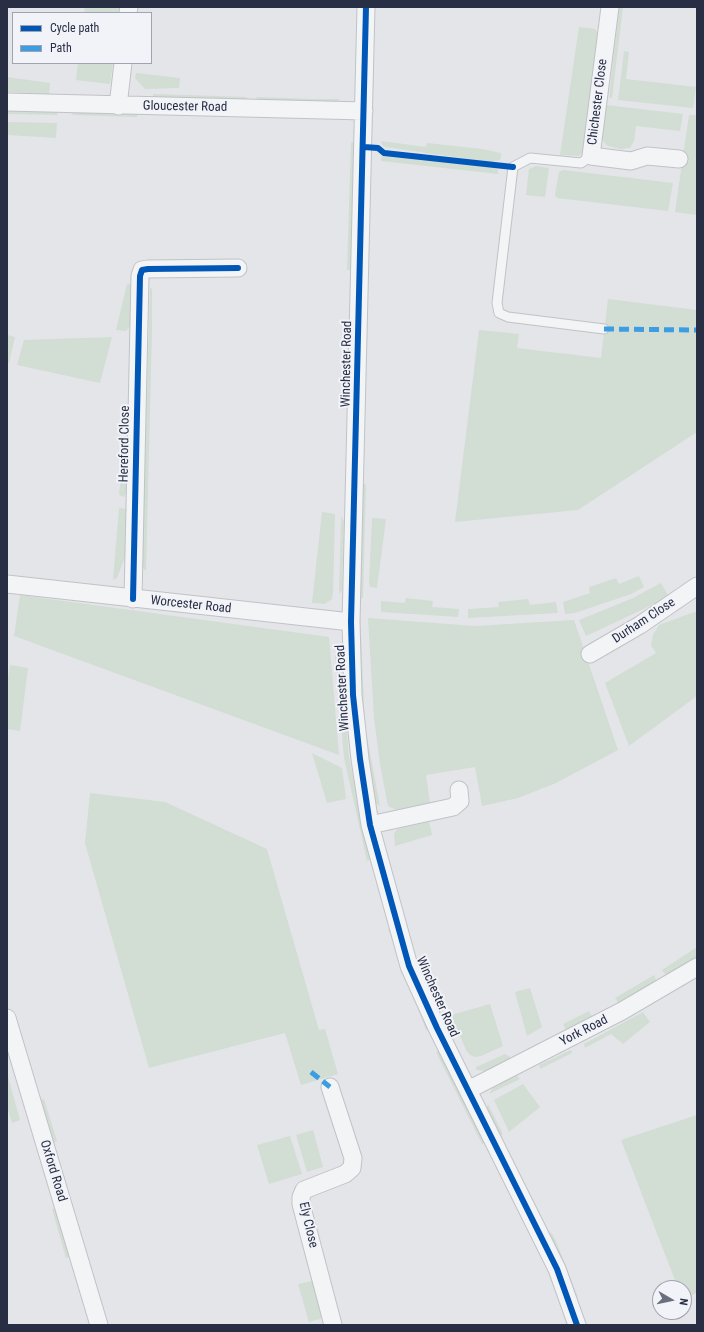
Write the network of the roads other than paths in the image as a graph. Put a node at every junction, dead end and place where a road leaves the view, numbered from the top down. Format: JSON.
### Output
{"nodes":[{"id":1,"x":366,"y":7,"type":"edge"},
{"id":2,"x":610,"y":7,"type":"edge"},
{"id":3,"x":123,"y":64,"type":"edge"},
{"id":4,"x":7,"y":102,"type":"edge"},
{"id":5,"x":118,"y":106,"type":"junction"},
{"id":6,"x":364,"y":111,"type":"junction"},
{"id":7,"x":591,"y":156,"type":"junction"},
{"id":8,"x":679,"y":159,"type":"dead end"},
{"id":9,"x":238,"y":268,"type":"dead end"},
{"id":10,"x":604,"y":329,"type":"dead end"},
{"id":11,"x":7,"y":584,"type":"edge"},
{"id":12,"x":697,"y":586,"type":"edge"},
{"id":13,"x":134,"y":599,"type":"junction"},
{"id":14,"x":351,"y":622,"type":"junction"},
{"id":15,"x":590,"y":654,"type":"dead end"},
{"id":16,"x":459,"y":790,"type":"dead end"},
{"id":17,"x":370,"y":825,"type":"junction"},
{"id":18,"x":697,"y":967,"type":"edge"},
{"id":19,"x":8,"y":1025,"type":"edge"},
{"id":20,"x":330,"y":1087,"type":"dead end"},
{"id":21,"x":468,"y":1090,"type":"junction"},
{"id":22,"x":99,"y":1325,"type":"edge"},
{"id":23,"x":333,"y":1325,"type":"edge"},
{"id":24,"x":577,"y":1325,"type":"edge"}],
"edges":[{"from":1,"to":6,"type":"street","name":"Winchester Road"},
{"from":2,"to":7,"type":"street","name":"Chichester Close"},
{"from":3,"to":5,"type":"street"},
{"from":4,"to":5,"type":"street","name":"Gloucester Road"},
{"from":5,"to":6,"type":"street","name":"Gloucester Road"},
{"from":6,"to":14,"type":"street","name":"Winchester Road"},
{"from":7,"to":8,"type":"street","name":"Chichester Close"},
{"from":7,"to":10,"type":"lane"},
{"from":9,"to":13,"type":"street","name":"Hereford Close"},
{"from":11,"to":13,"type":"street","name":"Worcester Road"},
{"from":12,"to":15,"type":"street","name":"Durham Close"},
{"from":13,"to":14,"type":"street","name":"Worcester Road"},
{"from":14,"to":17,"type":"street","name":"Winchester Road"},
{"from":16,"to":17,"type":"street"},
{"from":17,"to":21,"type":"street","name":"Winchester Road"},
{"from":18,"to":21,"type":"street","name":"York Road"},
{"from":19,"to":22,"type":"street","name":"Oxford Road"},
{"from":20,"to":23,"type":"street","name":"Ely Close"},
{"from":21,"to":24,"type":"street","name":"Winchester Road"}]}
